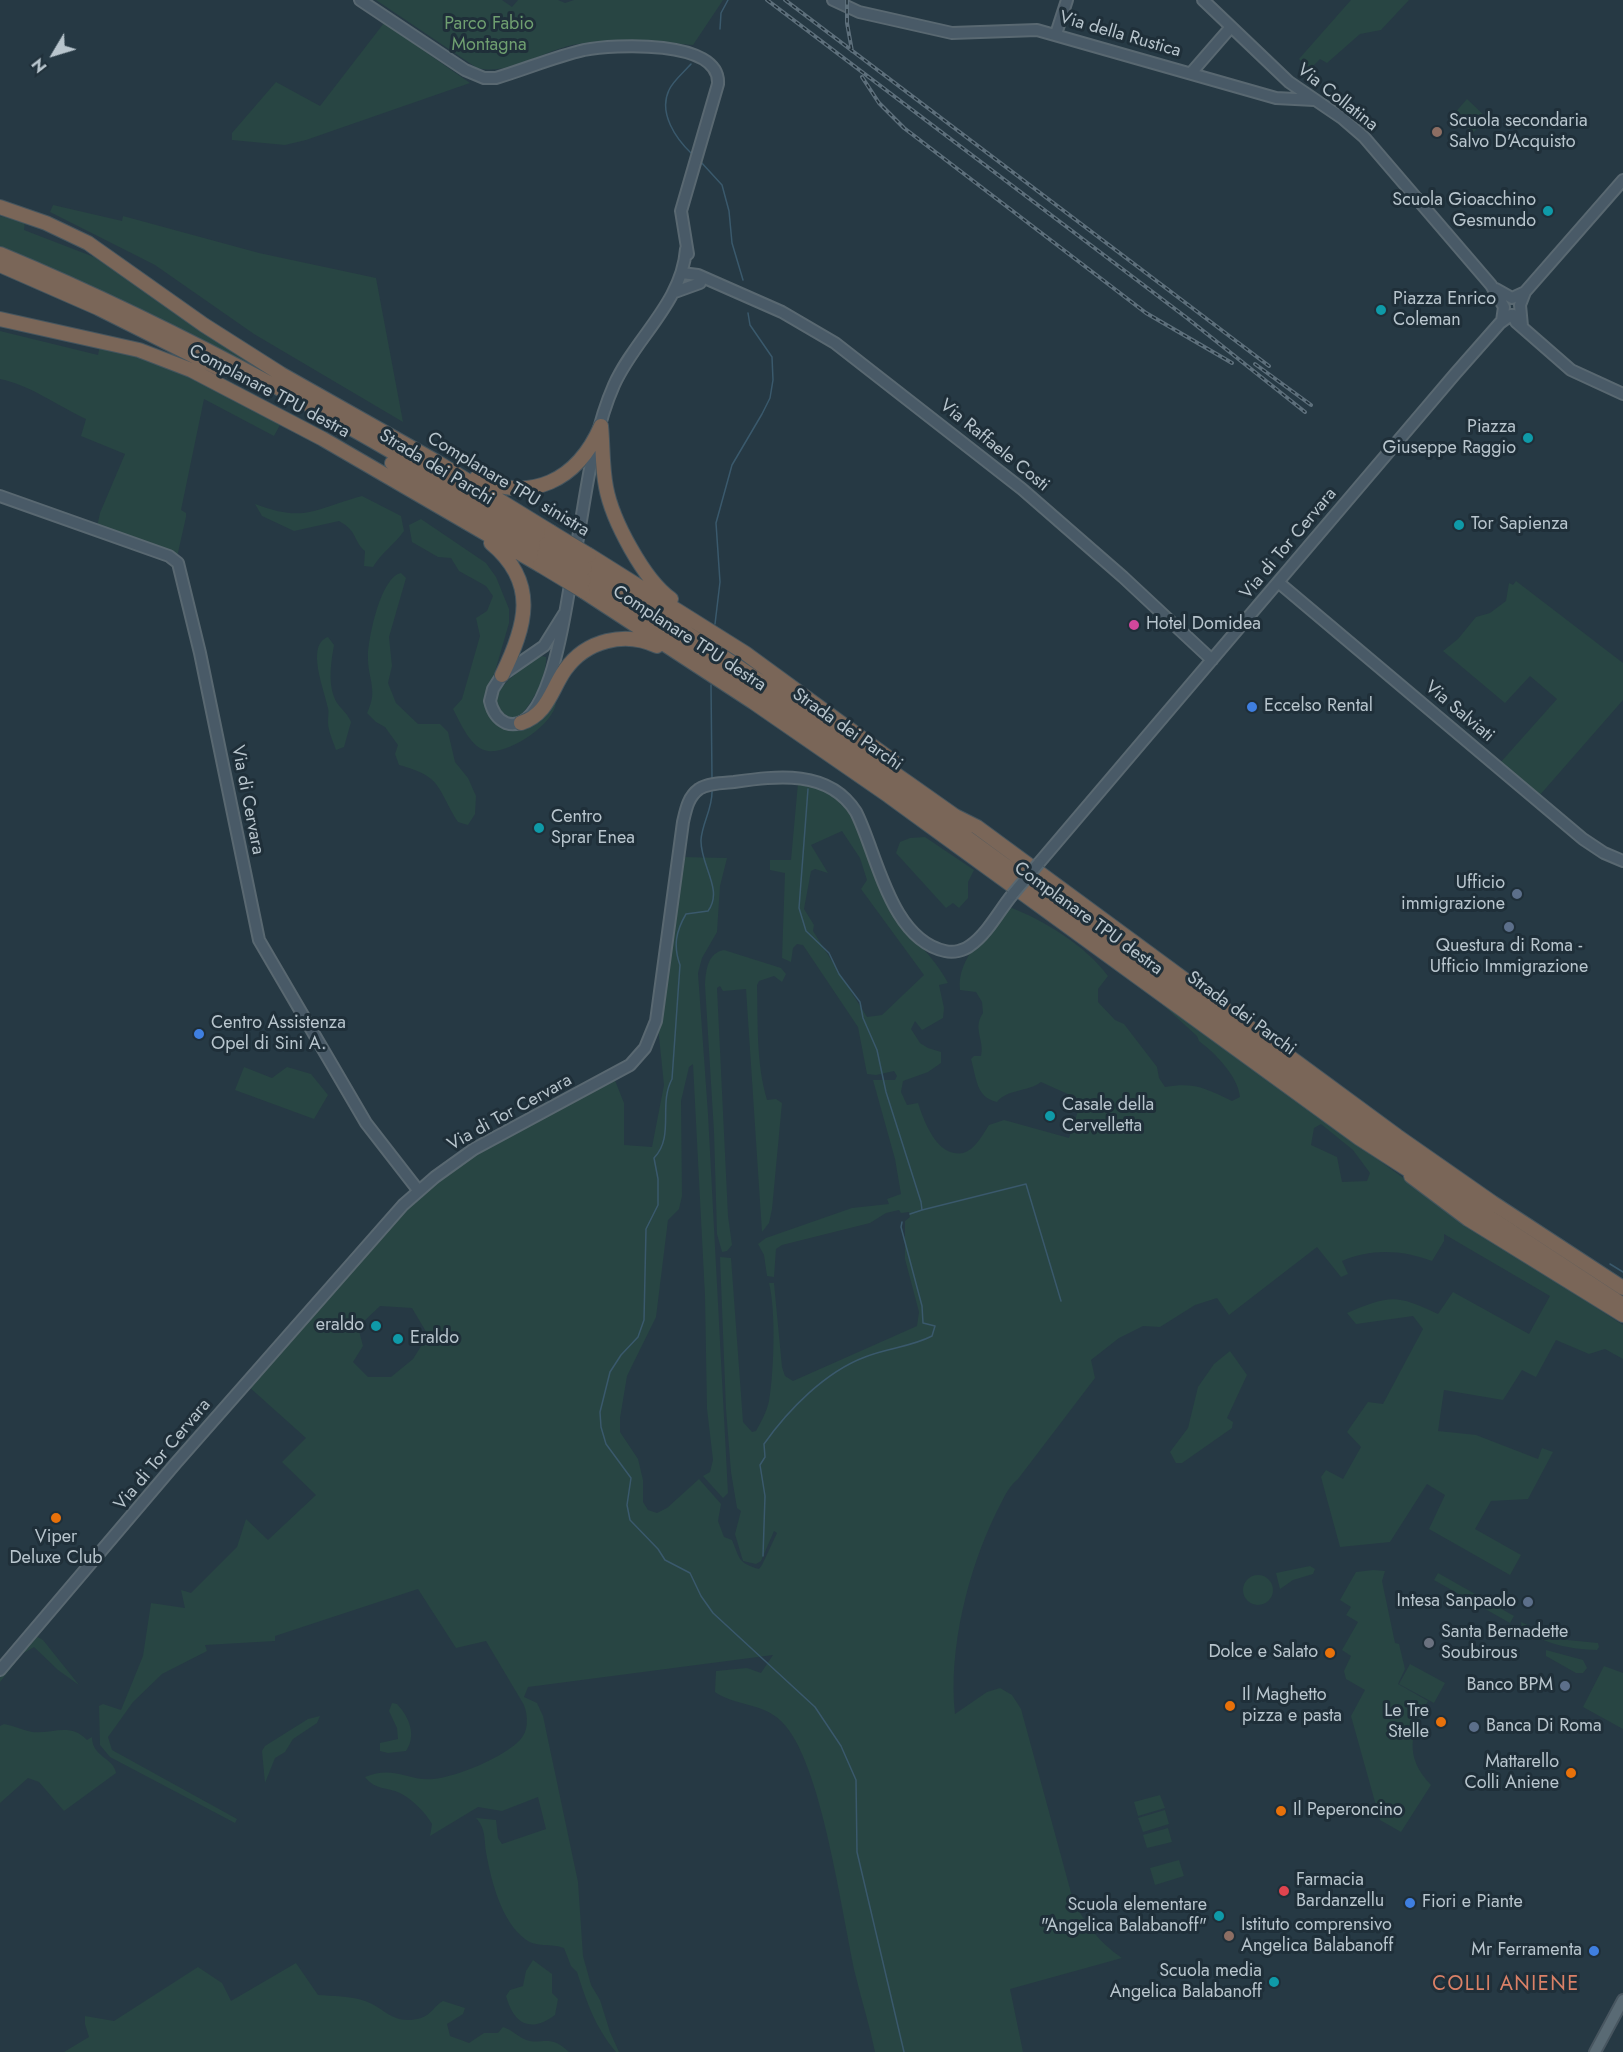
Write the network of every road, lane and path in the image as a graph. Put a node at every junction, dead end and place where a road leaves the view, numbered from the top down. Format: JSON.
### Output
{"nodes":[{"id":1,"x":360,"y":0,"type":"edge"},
{"id":2,"x":833,"y":0,"type":"edge"},
{"id":3,"x":1066,"y":0,"type":"edge"},
{"id":4,"x":1203,"y":0,"type":"edge"},
{"id":5,"x":1231,"y":27,"type":"junction"},
{"id":6,"x":1056,"y":34,"type":"junction"},
{"id":7,"x":1191,"y":73,"type":"junction"},
{"id":8,"x":1314,"y":100,"type":"junction"},
{"id":9,"x":1623,"y":180,"type":"edge"},
{"id":10,"x":0,"y":207,"type":"edge"},
{"id":11,"x":686,"y":249,"type":"junction"},
{"id":12,"x":0,"y":254,"type":"edge"},
{"id":13,"x":0,"y":265,"type":"edge"},
{"id":14,"x":682,"y":273,"type":"junction"},
{"id":15,"x":699,"y":279,"type":"junction"},
{"id":16,"x":675,"y":292,"type":"junction"},
{"id":17,"x":1512,"y":307,"type":"junction"},
{"id":18,"x":0,"y":319,"type":"edge"},
{"id":19,"x":1623,"y":394,"type":"edge"},
{"id":20,"x":601,"y":426,"type":"junction"},
{"id":21,"x":437,"y":462,"type":"junction"},
{"id":22,"x":0,"y":496,"type":"edge"},
{"id":23,"x":459,"y":517,"type":"junction"},
{"id":24,"x":545,"y":549,"type":"junction"},
{"id":25,"x":586,"y":574,"type":"junction"},
{"id":26,"x":1278,"y":582,"type":"junction"},
{"id":27,"x":564,"y":614,"type":"junction"},
{"id":28,"x":1212,"y":660,"type":"junction"},
{"id":29,"x":760,"y":664,"type":"junction"},
{"id":30,"x":502,"y":675,"type":"junction"},
{"id":31,"x":753,"y":702,"type":"junction"},
{"id":32,"x":521,"y":723,"type":"junction"},
{"id":33,"x":976,"y":827,"type":"junction"},
{"id":34,"x":1623,"y":861,"type":"edge"},
{"id":35,"x":1322,"y":1095,"type":"junction"},
{"id":36,"x":1390,"y":1145,"type":"junction"},
{"id":37,"x":1395,"y":1163,"type":"junction"},
{"id":38,"x":418,"y":1190,"type":"junction"},
{"id":39,"x":1483,"y":1213,"type":"junction"},
{"id":40,"x":1623,"y":1288,"type":"edge"},
{"id":41,"x":1623,"y":1305,"type":"edge"},
{"id":42,"x":1623,"y":1315,"type":"edge"},
{"id":43,"x":0,"y":1670,"type":"edge"},
{"id":44,"x":1623,"y":2000,"type":"edge"},
{"id":45,"x":1595,"y":2052,"type":"edge"}],
"edges":[{"from":1,"to":11,"type":"street"},
{"from":2,"to":6,"type":"street","name":"Via della Rustica"},
{"from":3,"to":6,"type":"street"},
{"from":4,"to":5,"type":"street","name":"Via Collatina"},
{"from":5,"to":7,"type":"street"},
{"from":5,"to":8,"type":"street","name":"Via Collatina"},
{"from":6,"to":7,"type":"street","name":"Via della Rustica"},
{"from":7,"to":8,"type":"street","name":"Via della Rustica"},
{"from":8,"to":17,"type":"street","name":"Via Collatina"},
{"from":9,"to":17,"type":"street"},
{"from":10,"to":21,"type":"highway","name":"Complanare TPU sinistra"},
{"from":11,"to":14,"type":"street"},
{"from":11,"to":15,"type":"street"},
{"from":12,"to":24,"type":"highway","name":"Strada dei Parchi"},
{"from":13,"to":24,"type":"highway","name":"Strada dei Parchi"},
{"from":14,"to":15,"type":"street","name":"Via Raffaele Costi"},
{"from":14,"to":16,"type":"street"},
{"from":15,"to":16,"type":"street"},
{"from":15,"to":28,"type":"street","name":"Via Raffaele Costi"},
{"from":16,"to":20,"type":"street"},
{"from":17,"to":19,"type":"street","name":"Via Collatina"},
{"from":17,"to":26,"type":"street","name":"Via di Tor Cervara"},
{"from":18,"to":23,"type":"highway","name":"Complanare TPU destra"},
{"from":20,"to":21,"type":"highway"},
{"from":20,"to":27,"type":"street"},
{"from":20,"to":29,"type":"highway"},
{"from":21,"to":24,"type":"highway","name":"Complanare TPU sinistra"},
{"from":22,"to":38,"type":"street","name":"Via di Cervara"},
{"from":23,"to":24,"type":"highway","name":"Complanare TPU destra"},
{"from":23,"to":30,"type":"highway"},
{"from":24,"to":25,"type":"highway","name":"Strada dei Parchi","bridge":true},
{"from":24,"to":25,"type":"highway","name":"Complanare TPU destra","bridge":true},
{"from":25,"to":29,"type":"highway","name":"Complanare TPU sinistra"},
{"from":25,"to":31,"type":"highway","name":"Complanare TPU destra"},
{"from":25,"to":33,"type":"highway","name":"Strada dei Parchi"},
{"from":25,"to":35,"type":"highway","name":"Strada dei Parchi"},
{"from":26,"to":28,"type":"street","name":"Via di Tor Cervara"},
{"from":26,"to":34,"type":"street","name":"Via Salviati"},
{"from":27,"to":30,"type":"street"},
{"from":27,"to":32,"type":"street"},
{"from":28,"to":38,"type":"street","name":"Via di Tor Cervara","bridge":true},
{"from":29,"to":33,"type":"highway","name":"Complanare TPU sinistra"},
{"from":30,"to":32,"type":"street"},
{"from":31,"to":32,"type":"highway"},
{"from":31,"to":35,"type":"highway","name":"Complanare TPU destra"},
{"from":33,"to":35,"type":"highway","name":"Strada dei Parchi"},
{"from":35,"to":36,"type":"highway","name":"Strada dei Parchi"},
{"from":35,"to":36,"type":"highway","name":"Complanare TPU destra"},
{"from":36,"to":37,"type":"highway","name":"Complanare TPU destra"},
{"from":36,"to":39,"type":"highway","name":"Strada dei Parchi"},
{"from":36,"to":40,"type":"highway","name":"Strada dei Parchi"},
{"from":37,"to":39,"type":"highway","name":"Complanare TPU destra"},
{"from":37,"to":42,"type":"highway"},
{"from":38,"to":43,"type":"street","name":"Via di Tor Cervara"},
{"from":39,"to":41,"type":"highway","name":"Strada dei Parchi"},
{"from":44,"to":45,"type":"main road"}]}
